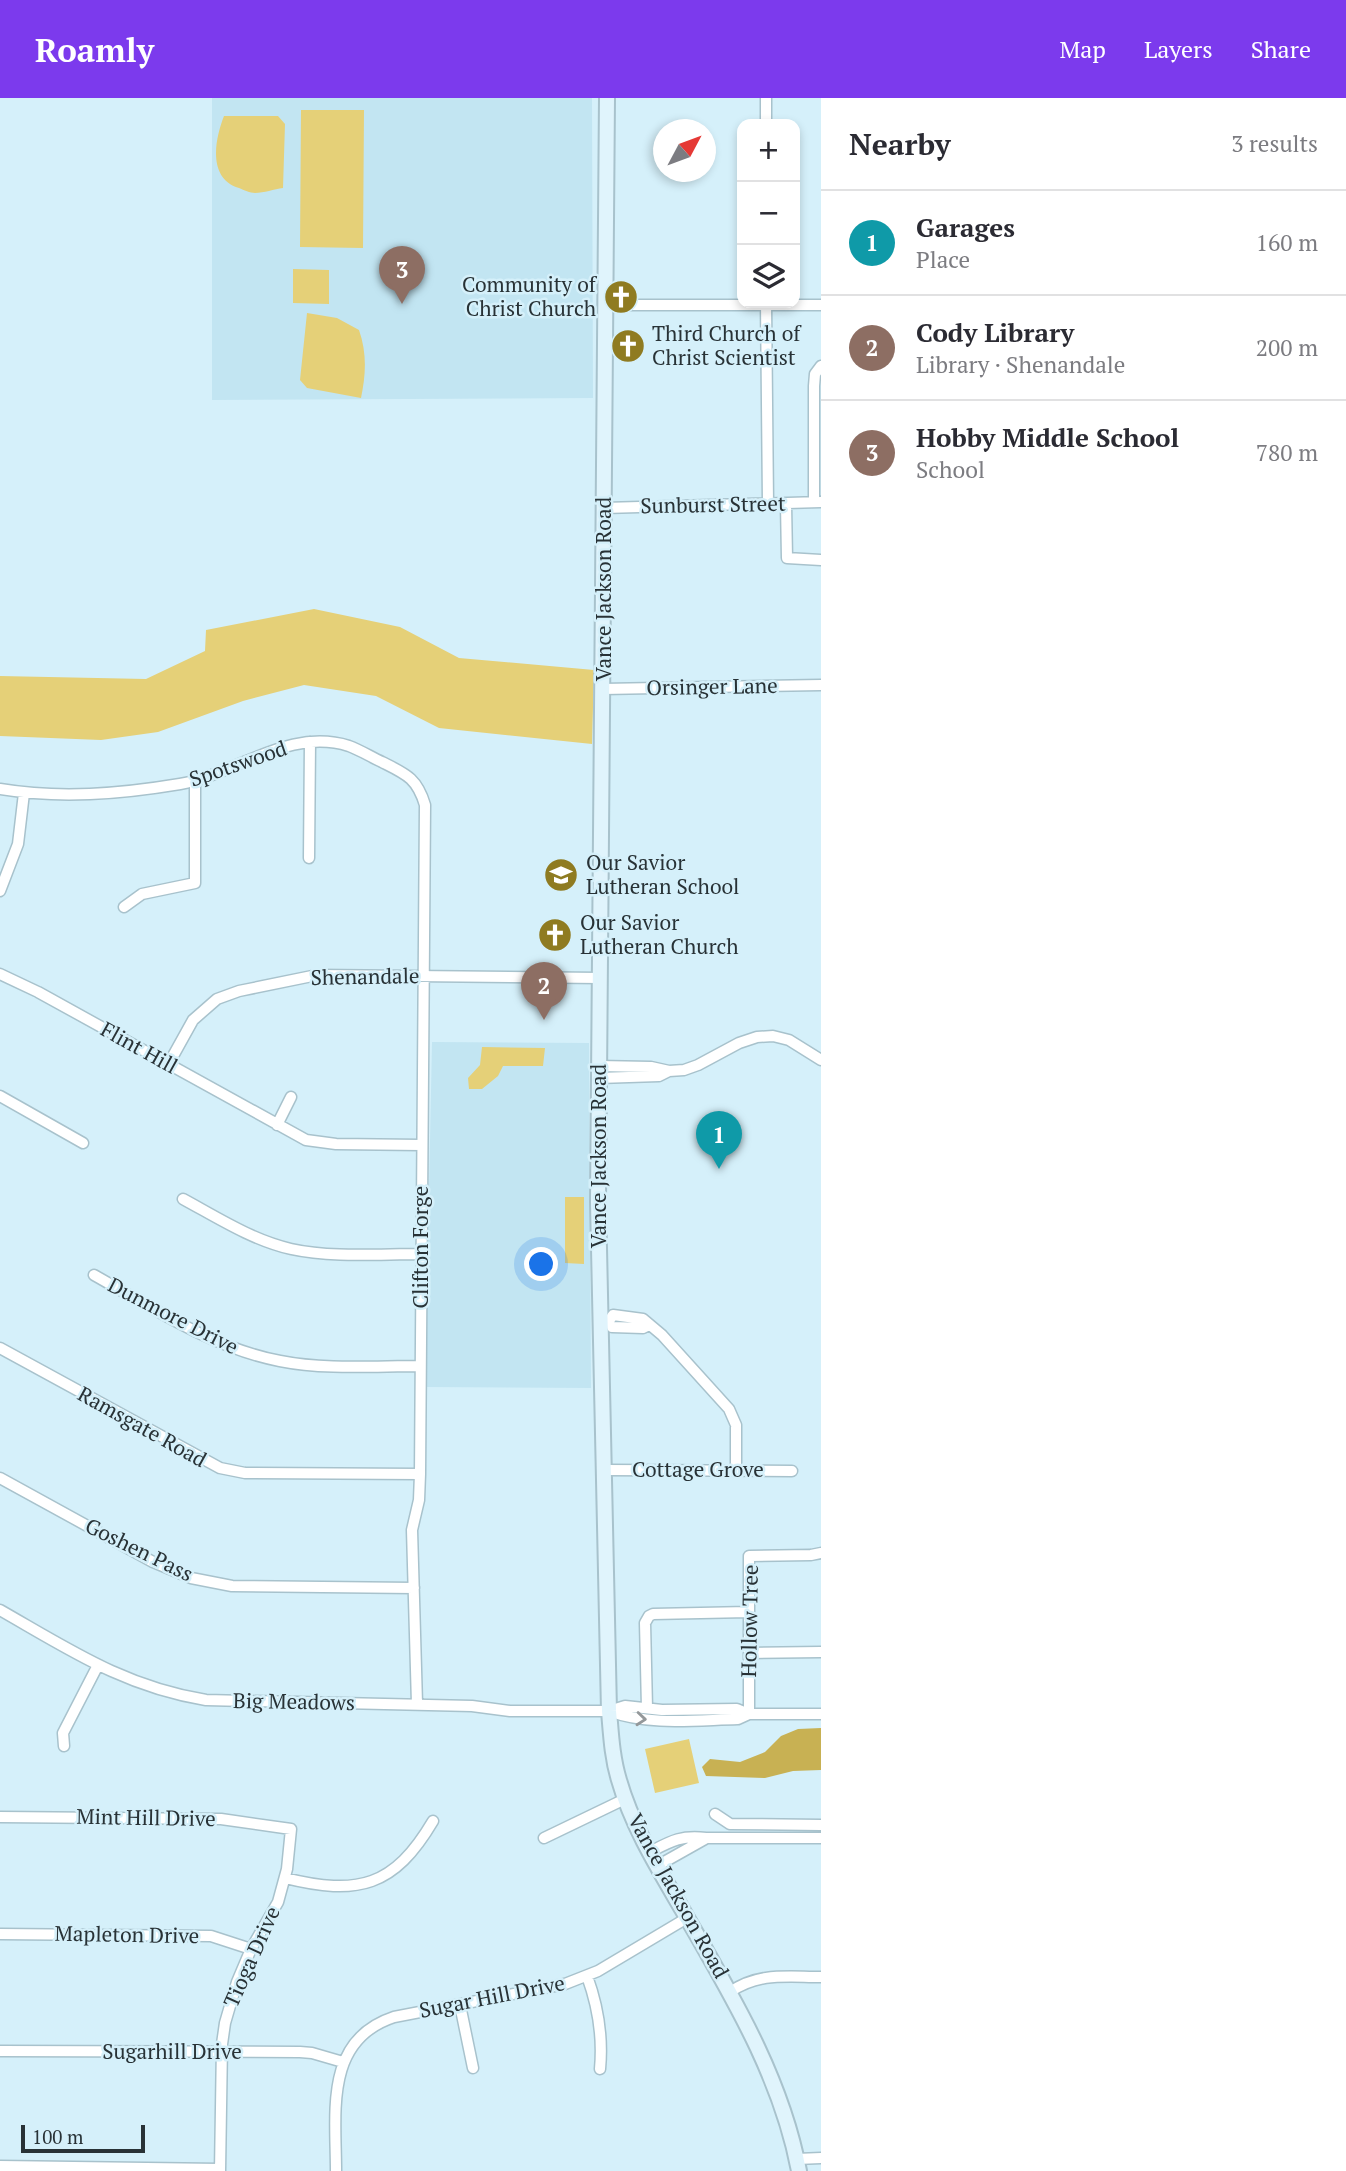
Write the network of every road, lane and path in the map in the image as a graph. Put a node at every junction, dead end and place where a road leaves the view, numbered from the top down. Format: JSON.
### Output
{"nodes":[{"id":1,"x":607,"y":98,"type":"edge"},
{"id":2,"x":766,"y":98,"type":"edge"},
{"id":3,"x":766,"y":119,"type":"edge"},
{"id":4,"x":737,"y":303,"type":"edge"},
{"id":5,"x":800,"y":304,"type":"edge"},
{"id":6,"x":607,"y":305,"type":"junction"},
{"id":7,"x":821,"y":305,"type":"edge"},
{"id":8,"x":766,"y":308,"type":"edge"},
{"id":9,"x":821,"y":366,"type":"edge"},
{"id":10,"x":817,"y":502,"type":"edge"},
{"id":11,"x":768,"y":504,"type":"junction"},
{"id":12,"x":786,"y":504,"type":"junction"},
{"id":13,"x":604,"y":508,"type":"junction"},
{"id":14,"x":821,"y":560,"type":"edge"},
{"id":15,"x":821,"y":685,"type":"edge"},
{"id":16,"x":603,"y":690,"type":"junction"},
{"id":17,"x":310,"y":742,"type":"junction"},
{"id":18,"x":195,"y":780,"type":"junction"},
{"id":19,"x":0,"y":789,"type":"edge"},
{"id":20,"x":420,"y":790,"type":"joint"},
{"id":21,"x":24,"y":793,"type":"junction"},
{"id":22,"x":309,"y":858,"type":"dead end"},
{"id":23,"x":0,"y":891,"type":"edge"},
{"id":24,"x":124,"y":906,"type":"dead end"},
{"id":25,"x":0,"y":974,"type":"edge"},
{"id":26,"x":423,"y":975,"type":"junction"},
{"id":27,"x":600,"y":978,"type":"junction"},
{"id":28,"x":821,"y":1060,"type":"edge"},
{"id":29,"x":168,"y":1065,"type":"junction"},
{"id":30,"x":599,"y":1072,"type":"junction"},
{"id":31,"x":0,"y":1096,"type":"edge"},
{"id":32,"x":291,"y":1097,"type":"dead end"},
{"id":33,"x":277,"y":1125,"type":"junction"},
{"id":34,"x":83,"y":1143,"type":"dead end"},
{"id":35,"x":421,"y":1144,"type":"junction"},
{"id":36,"x":183,"y":1199,"type":"dead end"},
{"id":37,"x":420,"y":1254,"type":"junction"},
{"id":38,"x":94,"y":1275,"type":"dead end"},
{"id":39,"x":608,"y":1323,"type":"junction"},
{"id":40,"x":649,"y":1325,"type":"junction"},
{"id":41,"x":3,"y":1350,"type":"edge"},
{"id":42,"x":0,"y":1363,"type":"edge"},
{"id":43,"x":420,"y":1366,"type":"junction"},
{"id":44,"x":605,"y":1470,"type":"junction"},
{"id":45,"x":736,"y":1471,"type":"junction"},
{"id":46,"x":792,"y":1471,"type":"dead end"},
{"id":47,"x":419,"y":1474,"type":"junction"},
{"id":48,"x":0,"y":1478,"type":"edge"},
{"id":49,"x":821,"y":1553,"type":"edge"},
{"id":50,"x":414,"y":1588,"type":"junction"},
{"id":51,"x":0,"y":1611,"type":"edge"},
{"id":52,"x":748,"y":1612,"type":"junction"},
{"id":53,"x":821,"y":1652,"type":"edge"},
{"id":54,"x":749,"y":1653,"type":"junction"},
{"id":55,"x":98,"y":1665,"type":"junction"},
{"id":56,"x":417,"y":1704,"type":"junction"},
{"id":57,"x":647,"y":1707,"type":"junction"},
{"id":58,"x":609,"y":1711,"type":"junction"},
{"id":59,"x":749,"y":1714,"type":"junction"},
{"id":60,"x":821,"y":1714,"type":"edge"},
{"id":61,"x":64,"y":1746,"type":"dead end"},
{"id":62,"x":625,"y":1799,"type":"junction"},
{"id":63,"x":715,"y":1814,"type":"dead end"},
{"id":64,"x":0,"y":1817,"type":"edge"},
{"id":65,"x":433,"y":1821,"type":"dead end"},
{"id":66,"x":821,"y":1825,"type":"edge"},
{"id":67,"x":291,"y":1829,"type":"joint"},
{"id":68,"x":680,"y":1837,"type":"junction"},
{"id":69,"x":544,"y":1838,"type":"dead end"},
{"id":70,"x":821,"y":1838,"type":"edge"},
{"id":71,"x":706,"y":1839,"type":"junction"},
{"id":72,"x":687,"y":1849,"type":"junction"},
{"id":73,"x":650,"y":1852,"type":"junction"},
{"id":74,"x":657,"y":1866,"type":"junction"},
{"id":75,"x":285,"y":1878,"type":"junction"},
{"id":76,"x":687,"y":1918,"type":"junction"},
{"id":77,"x":0,"y":1934,"type":"edge"},
{"id":78,"x":251,"y":1949,"type":"junction"},
{"id":79,"x":587,"y":1976,"type":"junction"},
{"id":80,"x":821,"y":1977,"type":"edge"},
{"id":81,"x":730,"y":1992,"type":"junction"},
{"id":82,"x":460,"y":2005,"type":"junction"},
{"id":83,"x":0,"y":2050,"type":"edge"},
{"id":84,"x":222,"y":2052,"type":"junction"},
{"id":85,"x":343,"y":2062,"type":"junction"},
{"id":86,"x":473,"y":2068,"type":"dead end"},
{"id":87,"x":600,"y":2069,"type":"dead end"},
{"id":88,"x":821,"y":2158,"type":"edge"},
{"id":89,"x":798,"y":2165,"type":"edge"},
{"id":90,"x":0,"y":2166,"type":"edge"},
{"id":91,"x":93,"y":2169,"type":"edge"},
{"id":92,"x":220,"y":2170,"type":"edge"},
{"id":93,"x":336,"y":2171,"type":"edge"}],
"edges":[{"from":1,"to":6,"type":"main road","name":"Vance Jackson Road"},
{"from":2,"to":3,"type":"street"},
{"from":4,"to":6,"type":"street"},
{"from":5,"to":7,"type":"street"},
{"from":6,"to":13,"type":"main road","name":"Vance Jackson Road"},
{"from":8,"to":11,"type":"street"},
{"from":9,"to":10,"type":"street"},
{"from":10,"to":12,"type":"street","name":"Sunburst Street"},
{"from":11,"to":12,"type":"street","name":"Sunburst Street"},
{"from":11,"to":13,"type":"street","name":"Sunburst Street"},
{"from":12,"to":14,"type":"street"},
{"from":13,"to":16,"type":"main road","name":"Vance Jackson Road"},
{"from":15,"to":16,"type":"street","name":"Orsinger Lane"},
{"from":16,"to":27,"type":"main road","name":"Vance Jackson Road"},
{"from":17,"to":18,"type":"street","name":"Spotswood"},
{"from":17,"to":20,"type":"street","name":"Spotswood"},
{"from":17,"to":22,"type":"street"},
{"from":18,"to":21,"type":"street","name":"Spotswood"},
{"from":18,"to":24,"type":"street"},
{"from":19,"to":21,"type":"street","name":"Spotswood"},
{"from":20,"to":26,"type":"street","name":"Clifton Forge"},
{"from":21,"to":23,"type":"street"},
{"from":25,"to":29,"type":"street","name":"Flint Hill"},
{"from":26,"to":27,"type":"street","name":"Shenandale"},
{"from":26,"to":29,"type":"street","name":"Shenandale"},
{"from":26,"to":35,"type":"street","name":"Clifton Forge"},
{"from":27,"to":30,"type":"main road","name":"Vance Jackson Road"},
{"from":28,"to":30,"type":"street"},
{"from":29,"to":33,"type":"street","name":"Flint Hill"},
{"from":30,"to":39,"type":"main road","name":"Vance Jackson Road"},
{"from":31,"to":34,"type":"street"},
{"from":32,"to":33,"type":"street"},
{"from":33,"to":35,"type":"street","name":"Flint Hill"},
{"from":35,"to":37,"type":"street","name":"Clifton Forge"},
{"from":36,"to":37,"type":"street"},
{"from":37,"to":43,"type":"street","name":"Clifton Forge"},
{"from":38,"to":43,"type":"street","name":"Dunmore Drive"},
{"from":39,"to":40,"type":"street"},
{"from":39,"to":40,"type":"street"},
{"from":39,"to":44,"type":"main road","name":"Vance Jackson Road"},
{"from":40,"to":45,"type":"street"},
{"from":41,"to":42,"type":"street"},
{"from":41,"to":47,"type":"street","name":"Ramsgate Road"},
{"from":43,"to":47,"type":"street","name":"Clifton Forge"},
{"from":44,"to":45,"type":"street","name":"Cottage Grove"},
{"from":44,"to":58,"type":"main road","name":"Vance Jackson Road"},
{"from":45,"to":46,"type":"street","name":"Cottage Grove"},
{"from":47,"to":50,"type":"street","name":"Clifton Forge"},
{"from":48,"to":50,"type":"street","name":"Goshen Pass"},
{"from":49,"to":52,"type":"street","name":"Hollow Tree"},
{"from":50,"to":56,"type":"street","name":"Clifton Forge"},
{"from":51,"to":55,"type":"street","name":"Big Meadows"},
{"from":52,"to":54,"type":"street","name":"Hollow Tree"},
{"from":52,"to":57,"type":"street"},
{"from":53,"to":54,"type":"street"},
{"from":54,"to":59,"type":"street","name":"Hollow Tree"},
{"from":55,"to":56,"type":"street","name":"Big Meadows"},
{"from":55,"to":61,"type":"street"},
{"from":56,"to":58,"type":"street","name":"Big Meadows"},
{"from":57,"to":58,"type":"street","name":"Big Meadows"},
{"from":57,"to":59,"type":"street","name":"Big Meadows"},
{"from":58,"to":59,"type":"street","name":"Big Meadows","one_way":true},
{"from":58,"to":62,"type":"main road","name":"Vance Jackson Road"},
{"from":59,"to":60,"type":"street","name":"Big Meadows"},
{"from":62,"to":69,"type":"street"},
{"from":62,"to":73,"type":"main road","name":"Vance Jackson Road"},
{"from":63,"to":66,"type":"street"},
{"from":64,"to":67,"type":"street","name":"Mint Hill Drive"},
{"from":65,"to":75,"type":"street"},
{"from":67,"to":75,"type":"street","name":"Tioga Drive"},
{"from":68,"to":71,"type":"street"},
{"from":68,"to":72,"type":"street"},
{"from":68,"to":73,"type":"street"},
{"from":70,"to":71,"type":"street"},
{"from":71,"to":72,"type":"street"},
{"from":72,"to":74,"type":"street"},
{"from":73,"to":74,"type":"main road","name":"Vance Jackson Road"},
{"from":74,"to":76,"type":"main road","name":"Vance Jackson Road"},
{"from":75,"to":78,"type":"street","name":"Tioga Drive"},
{"from":76,"to":79,"type":"street","name":"Sugar Hill Drive"},
{"from":76,"to":81,"type":"main road","name":"Vance Jackson Road"},
{"from":77,"to":78,"type":"street","name":"Mapleton Drive"},
{"from":78,"to":84,"type":"street","name":"Tioga Drive"},
{"from":79,"to":82,"type":"street","name":"Sugar Hill Drive"},
{"from":79,"to":87,"type":"street"},
{"from":80,"to":81,"type":"street"},
{"from":81,"to":89,"type":"main road","name":"Vance Jackson Road"},
{"from":82,"to":85,"type":"street","name":"Sugar Hill Drive"},
{"from":82,"to":86,"type":"street"},
{"from":83,"to":84,"type":"street","name":"Sugarhill Drive"},
{"from":84,"to":85,"type":"street","name":"Sugarhill Drive"},
{"from":84,"to":92,"type":"street","name":"Tioga Drive"},
{"from":85,"to":93,"type":"street"},
{"from":88,"to":89,"type":"street"},
{"from":90,"to":91,"type":"street"},
{"from":91,"to":92,"type":"street"}]}
